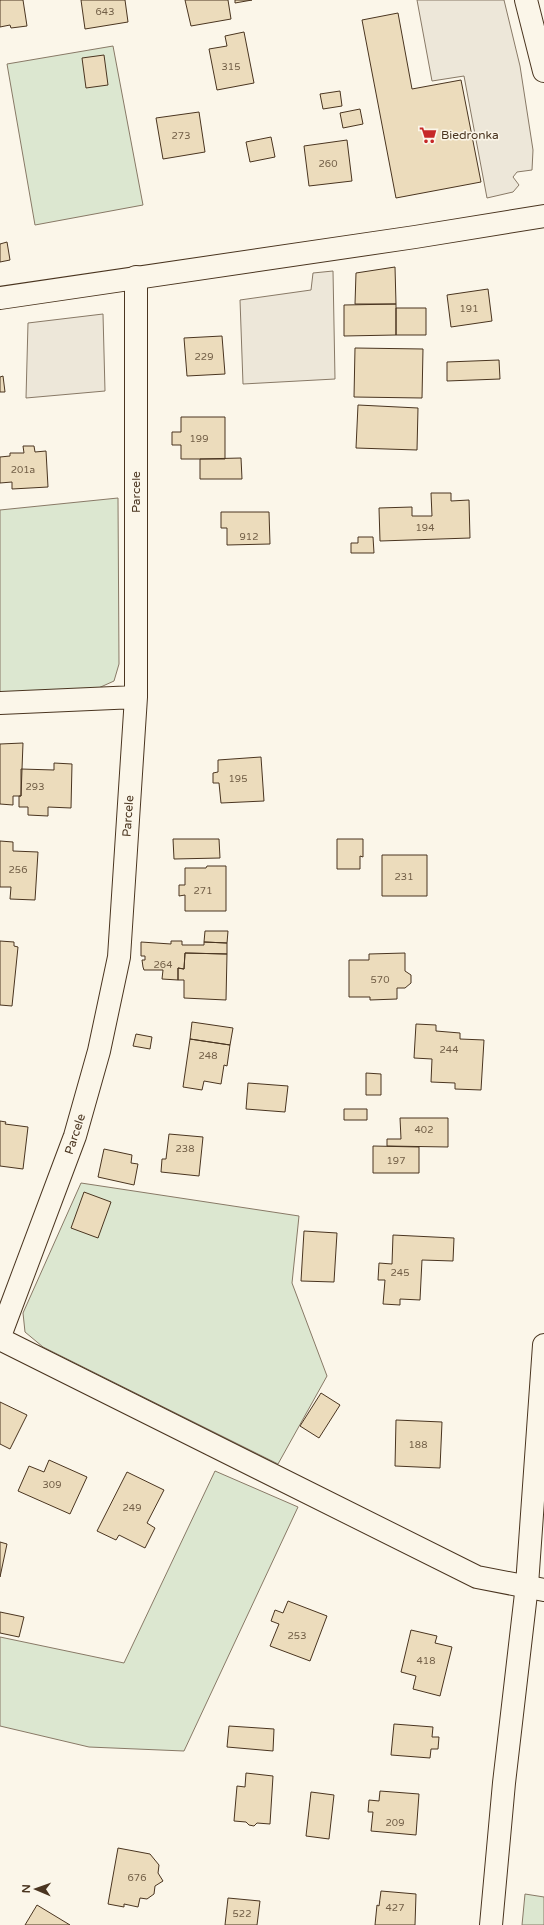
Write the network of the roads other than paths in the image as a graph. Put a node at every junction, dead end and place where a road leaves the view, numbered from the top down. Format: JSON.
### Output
{"nodes":[{"id":1,"x":526,"y":0,"type":"edge"},
{"id":2,"x":544,"y":71,"type":"edge"},
{"id":3,"x":544,"y":216,"type":"edge"},
{"id":4,"x":136,"y":277,"type":"junction"},
{"id":5,"x":0,"y":298,"type":"edge"},
{"id":6,"x":136,"y":697,"type":"junction"},
{"id":7,"x":0,"y":703,"type":"edge"},
{"id":8,"x":0,"y":1337,"type":"edge"},
{"id":9,"x":544,"y":1345,"type":"edge"},
{"id":10,"x":535,"y":1588,"type":"edge"},
{"id":11,"x":492,"y":1925,"type":"edge"}],
"edges":[{"from":1,"to":2,"type":"street"},
{"from":3,"to":4,"type":"street"},
{"from":4,"to":5,"type":"street"},
{"from":4,"to":6,"type":"street","name":"Parcele"},
{"from":6,"to":7,"type":"street"},
{"from":6,"to":8,"type":"street","name":"Parcele"},
{"from":8,"to":10,"type":"street"},
{"from":9,"to":10,"type":"street"},
{"from":10,"to":11,"type":"street"}]}
